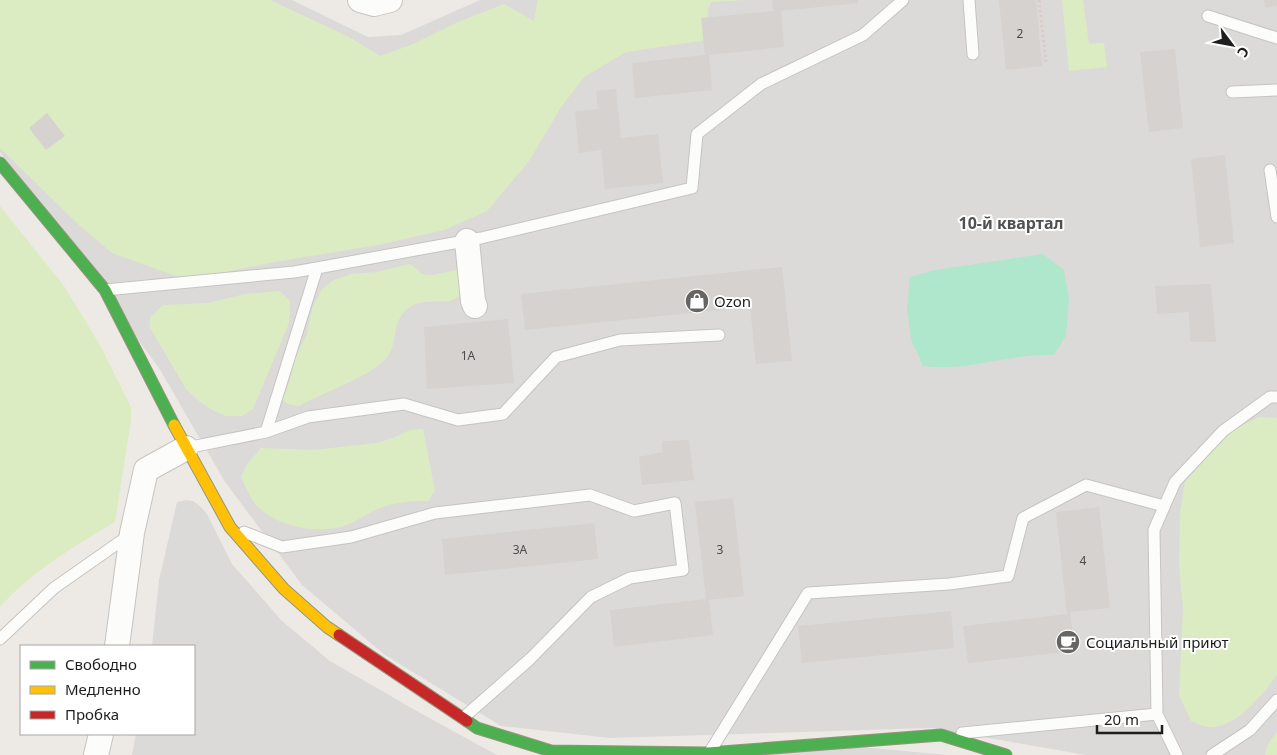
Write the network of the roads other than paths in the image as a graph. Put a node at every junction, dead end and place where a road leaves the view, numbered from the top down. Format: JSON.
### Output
{"nodes":[{"id":1,"x":360,"y":0,"type":"edge"},
{"id":2,"x":390,"y":0,"type":"edge"},
{"id":3,"x":903,"y":0,"type":"edge"},
{"id":4,"x":969,"y":0,"type":"edge"},
{"id":5,"x":1208,"y":16,"type":"dead end"},
{"id":6,"x":1277,"y":38,"type":"edge"},
{"id":7,"x":973,"y":54,"type":"dead end"},
{"id":8,"x":1277,"y":90,"type":"edge"},
{"id":9,"x":1232,"y":92,"type":"dead end"},
{"id":10,"x":0,"y":163,"type":"edge"},
{"id":11,"x":1270,"y":170,"type":"dead end"},
{"id":12,"x":1277,"y":217,"type":"edge"},
{"id":13,"x":466,"y":241,"type":"junction"},
{"id":14,"x":317,"y":268,"type":"junction"},
{"id":15,"x":105,"y":290,"type":"junction"},
{"id":16,"x":475,"y":306,"type":"dead end"},
{"id":17,"x":719,"y":335,"type":"dead end"},
{"id":18,"x":1277,"y":396,"type":"edge"},
{"id":19,"x":266,"y":432,"type":"junction"},
{"id":20,"x":186,"y":448,"type":"junction"},
{"id":21,"x":1164,"y":506,"type":"junction"},
{"id":22,"x":230,"y":527,"type":"junction"},
{"id":23,"x":132,"y":533,"type":"junction"},
{"id":24,"x":0,"y":639,"type":"edge"},
{"id":25,"x":117,"y":645,"type":"edge"},
{"id":26,"x":1277,"y":700,"type":"edge"},
{"id":27,"x":1157,"y":714,"type":"junction"},
{"id":28,"x":461,"y":719,"type":"junction"},
{"id":29,"x":100,"y":735,"type":"edge"},
{"id":30,"x":941,"y":735,"type":"junction"},
{"id":31,"x":708,"y":754,"type":"junction"},
{"id":32,"x":96,"y":755,"type":"edge"},
{"id":33,"x":1006,"y":755,"type":"edge"},
{"id":34,"x":1177,"y":755,"type":"edge"},
{"id":35,"x":1212,"y":755,"type":"edge"}],
"edges":[{"from":1,"to":2,"type":"street"},
{"from":3,"to":13,"type":"lane"},
{"from":4,"to":7,"type":"lane"},
{"from":5,"to":6,"type":"lane"},
{"from":8,"to":9,"type":"lane"},
{"from":10,"to":15,"type":"street"},
{"from":11,"to":12,"type":"lane"},
{"from":13,"to":14,"type":"lane"},
{"from":13,"to":16,"type":"street"},
{"from":14,"to":15,"type":"lane"},
{"from":14,"to":19,"type":"lane"},
{"from":15,"to":20,"type":"street"},
{"from":17,"to":19,"type":"lane"},
{"from":18,"to":21,"type":"lane"},
{"from":19,"to":20,"type":"lane"},
{"from":20,"to":22,"type":"street"},
{"from":20,"to":23,"type":"street"},
{"from":21,"to":27,"type":"lane"},
{"from":21,"to":31,"type":"lane"},
{"from":22,"to":28,"type":"street"},
{"from":22,"to":28,"type":"lane"},
{"from":23,"to":24,"type":"lane"},
{"from":23,"to":25,"type":"street"},
{"from":26,"to":35,"type":"lane"},
{"from":27,"to":30,"type":"lane"},
{"from":27,"to":34,"type":"lane"},
{"from":28,"to":31,"type":"street"},
{"from":29,"to":32,"type":"street"},
{"from":30,"to":31,"type":"street"},
{"from":30,"to":33,"type":"street"}]}
